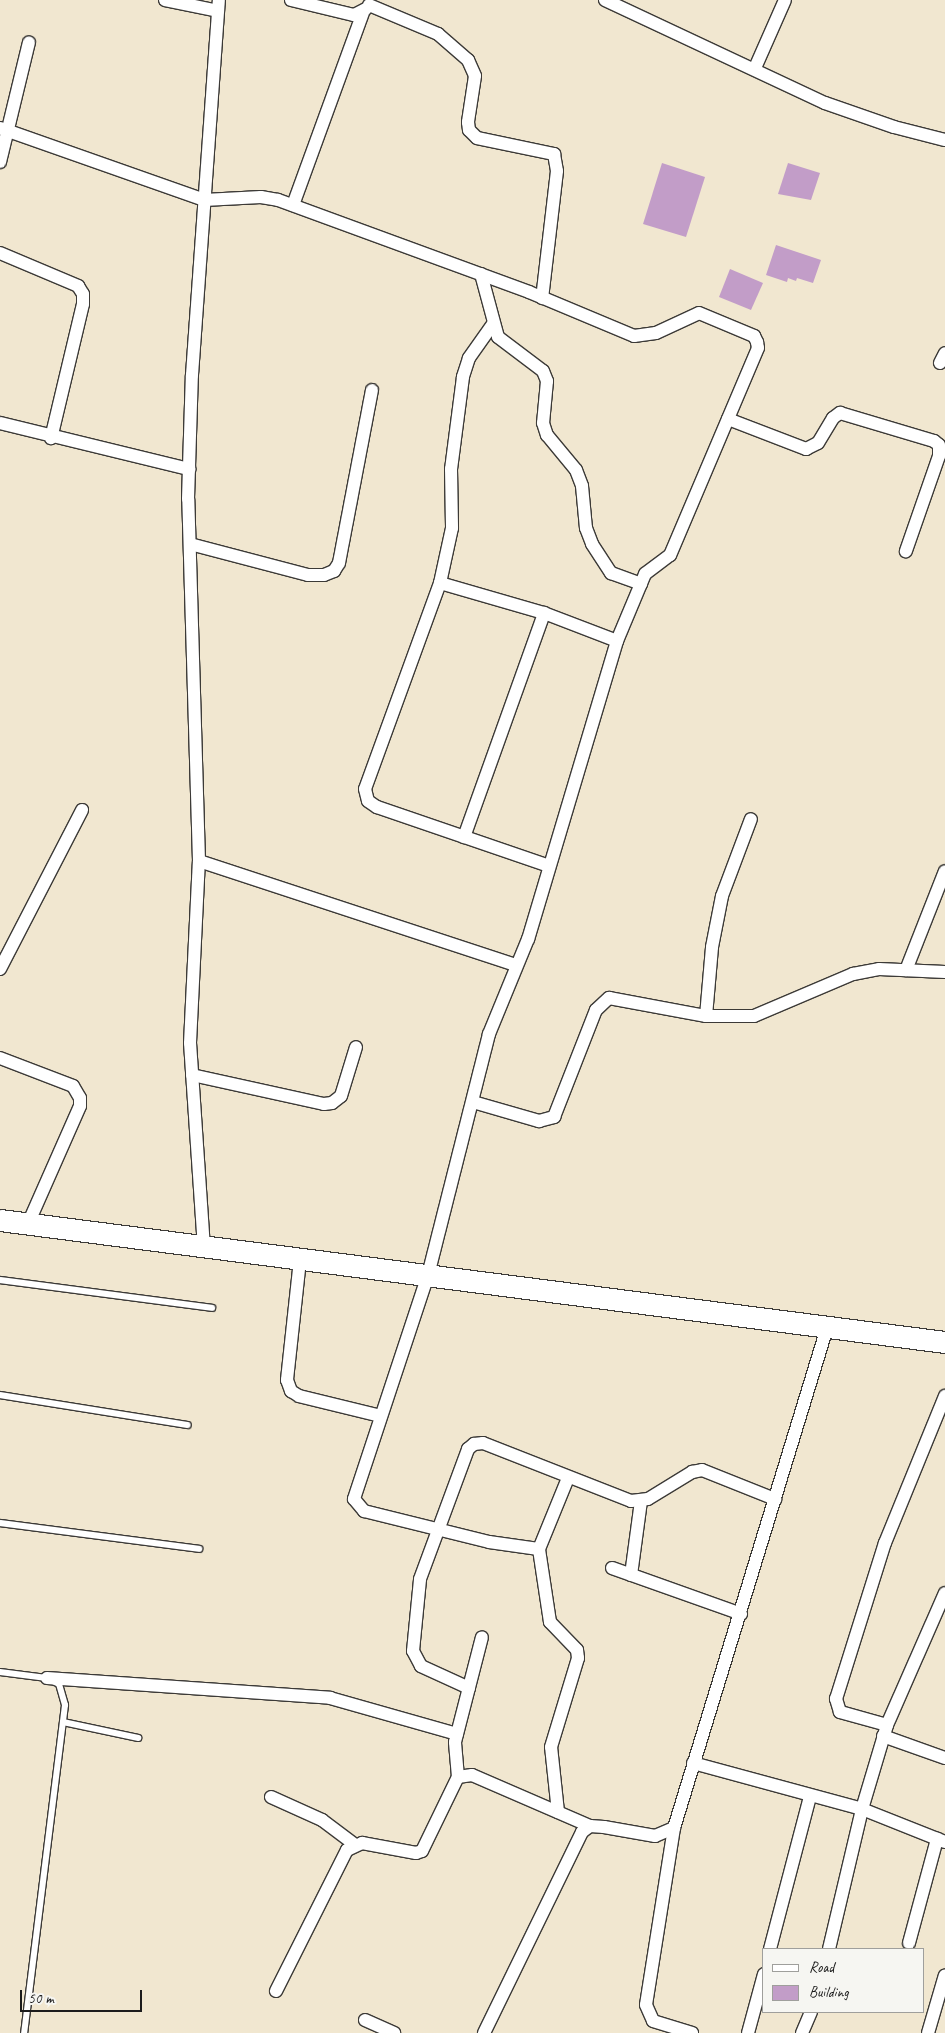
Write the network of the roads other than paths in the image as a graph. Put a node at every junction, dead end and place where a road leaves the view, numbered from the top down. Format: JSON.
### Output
{"nodes":[{"id":1,"x":165,"y":0,"type":"edge"},
{"id":2,"x":291,"y":0,"type":"edge"},
{"id":3,"x":605,"y":0,"type":"edge"},
{"id":4,"x":785,"y":0,"type":"edge"},
{"id":5,"x":219,"y":6,"type":"edge"},
{"id":6,"x":367,"y":6,"type":"edge"},
{"id":7,"x":29,"y":42,"type":"dead end"},
{"id":8,"x":755,"y":68,"type":"junction"},
{"id":9,"x":4,"y":130,"type":"edge"},
{"id":10,"x":945,"y":140,"type":"edge"},
{"id":11,"x":0,"y":162,"type":"edge"},
{"id":12,"x":204,"y":200,"type":"junction"},
{"id":13,"x":293,"y":205,"type":"junction"},
{"id":14,"x":0,"y":253,"type":"edge"},
{"id":15,"x":481,"y":274,"type":"junction"},
{"id":16,"x":542,"y":298,"type":"junction"},
{"id":17,"x":493,"y":324,"type":"junction"},
{"id":18,"x":372,"y":390,"type":"dead end"},
{"id":19,"x":728,"y":419,"type":"junction"},
{"id":20,"x":0,"y":423,"type":"edge"},
{"id":21,"x":51,"y":438,"type":"junction"},
{"id":22,"x":189,"y":469,"type":"junction"},
{"id":23,"x":190,"y":544,"type":"junction"},
{"id":24,"x":906,"y":550,"type":"dead end"},
{"id":25,"x":440,"y":583,"type":"junction"},
{"id":26,"x":641,"y":584,"type":"junction"},
{"id":27,"x":544,"y":613,"type":"junction"},
{"id":28,"x":618,"y":641,"type":"junction"},
{"id":29,"x":82,"y":810,"type":"dead end"},
{"id":30,"x":751,"y":819,"type":"dead end"},
{"id":31,"x":464,"y":837,"type":"junction"},
{"id":32,"x":199,"y":861,"type":"junction"},
{"id":33,"x":548,"y":866,"type":"junction"},
{"id":34,"x":945,"y":870,"type":"edge"},
{"id":35,"x":1,"y":965,"type":"edge"},
{"id":36,"x":516,"y":965,"type":"junction"},
{"id":37,"x":906,"y":970,"type":"junction"},
{"id":38,"x":945,"y":972,"type":"edge"},
{"id":39,"x":706,"y":1016,"type":"junction"},
{"id":40,"x":356,"y":1046,"type":"dead end"},
{"id":41,"x":0,"y":1058,"type":"edge"},
{"id":42,"x":192,"y":1075,"type":"junction"},
{"id":43,"x":473,"y":1102,"type":"junction"},
{"id":44,"x":0,"y":1220,"type":"edge"},
{"id":45,"x":28,"y":1224,"type":"junction"},
{"id":46,"x":204,"y":1248,"type":"junction"},
{"id":47,"x":300,"y":1260,"type":"junction"},
{"id":48,"x":428,"y":1275,"type":"junction"},
{"id":49,"x":0,"y":1280,"type":"edge"},
{"id":50,"x":212,"y":1308,"type":"dead end"},
{"id":51,"x":827,"y":1328,"type":"junction"},
{"id":52,"x":945,"y":1342,"type":"edge"},
{"id":53,"x":0,"y":1395,"type":"edge"},
{"id":54,"x":945,"y":1396,"type":"edge"},
{"id":55,"x":381,"y":1416,"type":"junction"},
{"id":56,"x":188,"y":1425,"type":"dead end"},
{"id":57,"x":568,"y":1478,"type":"junction"},
{"id":58,"x":775,"y":1499,"type":"junction"},
{"id":59,"x":641,"y":1501,"type":"junction"},
{"id":60,"x":0,"y":1523,"type":"edge"},
{"id":61,"x":436,"y":1529,"type":"junction"},
{"id":62,"x":199,"y":1549,"type":"dead end"},
{"id":63,"x":539,"y":1549,"type":"junction"},
{"id":64,"x":612,"y":1568,"type":"dead end"},
{"id":65,"x":631,"y":1575,"type":"junction"},
{"id":66,"x":945,"y":1593,"type":"edge"},
{"id":67,"x":740,"y":1614,"type":"junction"},
{"id":68,"x":482,"y":1637,"type":"dead end"},
{"id":69,"x":0,"y":1672,"type":"edge"},
{"id":70,"x":46,"y":1678,"type":"junction"},
{"id":71,"x":469,"y":1688,"type":"junction"},
{"id":72,"x":62,"y":1722,"type":"junction"},
{"id":73,"x":885,"y":1730,"type":"junction"},
{"id":74,"x":457,"y":1734,"type":"junction"},
{"id":75,"x":138,"y":1738,"type":"dead end"},
{"id":76,"x":945,"y":1758,"type":"edge"},
{"id":77,"x":692,"y":1763,"type":"junction"},
{"id":78,"x":458,"y":1777,"type":"junction"},
{"id":79,"x":810,"y":1796,"type":"junction"},
{"id":80,"x":271,"y":1797,"type":"dead end"},
{"id":81,"x":862,"y":1809,"type":"junction"},
{"id":82,"x":558,"y":1812,"type":"junction"},
{"id":83,"x":590,"y":1826,"type":"junction"},
{"id":84,"x":674,"y":1828,"type":"junction"},
{"id":85,"x":941,"y":1840,"type":"edge"},
{"id":86,"x":354,"y":1844,"type":"junction"},
{"id":87,"x":909,"y":1943,"type":"dead end"},
{"id":88,"x":770,"y":1948,"type":"edge"},
{"id":89,"x":829,"y":1948,"type":"edge"},
{"id":90,"x":945,"y":1975,"type":"edge"},
{"id":91,"x":762,"y":1981,"type":"edge"},
{"id":92,"x":276,"y":1991,"type":"dead end"},
{"id":93,"x":811,"y":2013,"type":"edge"},
{"id":94,"x":365,"y":2020,"type":"dead end"},
{"id":95,"x":24,"y":2033,"type":"edge"},
{"id":96,"x":394,"y":2033,"type":"edge"},
{"id":97,"x":484,"y":2033,"type":"edge"},
{"id":98,"x":692,"y":2033,"type":"edge"},
{"id":99,"x":748,"y":2033,"type":"edge"},
{"id":100,"x":802,"y":2033,"type":"edge"},
{"id":101,"x":928,"y":2033,"type":"edge"}],
"edges":[{"from":1,"to":5,"type":"street"},
{"from":2,"to":6,"type":"street"},
{"from":3,"to":8,"type":"street"},
{"from":4,"to":8,"type":"street"},
{"from":5,"to":12,"type":"street"},
{"from":6,"to":13,"type":"street"},
{"from":6,"to":16,"type":"street"},
{"from":7,"to":9,"type":"street"},
{"from":8,"to":10,"type":"street"},
{"from":9,"to":11,"type":"street"},
{"from":9,"to":12,"type":"street"},
{"from":12,"to":13,"type":"street"},
{"from":12,"to":22,"type":"street"},
{"from":13,"to":15,"type":"street"},
{"from":14,"to":21,"type":"street"},
{"from":15,"to":16,"type":"street"},
{"from":15,"to":17,"type":"street"},
{"from":16,"to":19,"type":"street"},
{"from":17,"to":25,"type":"street"},
{"from":17,"to":26,"type":"street"},
{"from":18,"to":23,"type":"street"},
{"from":19,"to":24,"type":"street"},
{"from":19,"to":26,"type":"street"},
{"from":20,"to":21,"type":"street"},
{"from":21,"to":22,"type":"street"},
{"from":22,"to":23,"type":"street"},
{"from":23,"to":32,"type":"street"},
{"from":25,"to":27,"type":"street"},
{"from":25,"to":31,"type":"street"},
{"from":26,"to":28,"type":"street"},
{"from":27,"to":28,"type":"street"},
{"from":27,"to":31,"type":"street"},
{"from":28,"to":33,"type":"street"},
{"from":29,"to":35,"type":"street"},
{"from":30,"to":39,"type":"street"},
{"from":31,"to":33,"type":"street"},
{"from":32,"to":36,"type":"street"},
{"from":32,"to":42,"type":"street"},
{"from":33,"to":36,"type":"street"},
{"from":34,"to":37,"type":"street"},
{"from":36,"to":43,"type":"street"},
{"from":37,"to":38,"type":"street"},
{"from":37,"to":39,"type":"street"},
{"from":39,"to":43,"type":"street"},
{"from":40,"to":42,"type":"street"},
{"from":41,"to":45,"type":"street"},
{"from":42,"to":46,"type":"street"},
{"from":43,"to":48,"type":"street"},
{"from":44,"to":45,"type":"main road"},
{"from":45,"to":46,"type":"main road"},
{"from":46,"to":47,"type":"main road"},
{"from":47,"to":48,"type":"main road"},
{"from":47,"to":55,"type":"street"},
{"from":48,"to":51,"type":"main road"},
{"from":48,"to":55,"type":"street"},
{"from":49,"to":50,"type":"lane"},
{"from":51,"to":52,"type":"main road"},
{"from":51,"to":58,"type":"street"},
{"from":53,"to":56,"type":"lane"},
{"from":54,"to":73,"type":"street"},
{"from":55,"to":61,"type":"street"},
{"from":57,"to":59,"type":"street"},
{"from":57,"to":61,"type":"street"},
{"from":57,"to":63,"type":"street"},
{"from":58,"to":59,"type":"street"},
{"from":58,"to":67,"type":"street"},
{"from":59,"to":65,"type":"street"},
{"from":60,"to":62,"type":"lane"},
{"from":61,"to":63,"type":"street"},
{"from":61,"to":71,"type":"street"},
{"from":63,"to":82,"type":"street"},
{"from":64,"to":65,"type":"street"},
{"from":65,"to":67,"type":"street"},
{"from":66,"to":73,"type":"street"},
{"from":67,"to":77,"type":"street"},
{"from":68,"to":71,"type":"street"},
{"from":69,"to":70,"type":"lane"},
{"from":70,"to":72,"type":"lane"},
{"from":70,"to":74,"type":"street"},
{"from":71,"to":74,"type":"street"},
{"from":72,"to":75,"type":"lane"},
{"from":72,"to":95,"type":"lane"},
{"from":73,"to":76,"type":"street"},
{"from":73,"to":81,"type":"street"},
{"from":74,"to":78,"type":"street"},
{"from":77,"to":79,"type":"street"},
{"from":77,"to":84,"type":"street"},
{"from":78,"to":82,"type":"street"},
{"from":78,"to":86,"type":"street"},
{"from":79,"to":81,"type":"street"},
{"from":79,"to":88,"type":"street"},
{"from":80,"to":86,"type":"street"},
{"from":81,"to":85,"type":"street"},
{"from":81,"to":89,"type":"street"},
{"from":82,"to":83,"type":"street"},
{"from":83,"to":84,"type":"street"},
{"from":83,"to":97,"type":"street"},
{"from":84,"to":98,"type":"street"},
{"from":85,"to":87,"type":"street"},
{"from":86,"to":92,"type":"street"},
{"from":90,"to":101,"type":"street"},
{"from":91,"to":99,"type":"street"},
{"from":93,"to":100,"type":"street"},
{"from":94,"to":96,"type":"street"}]}
